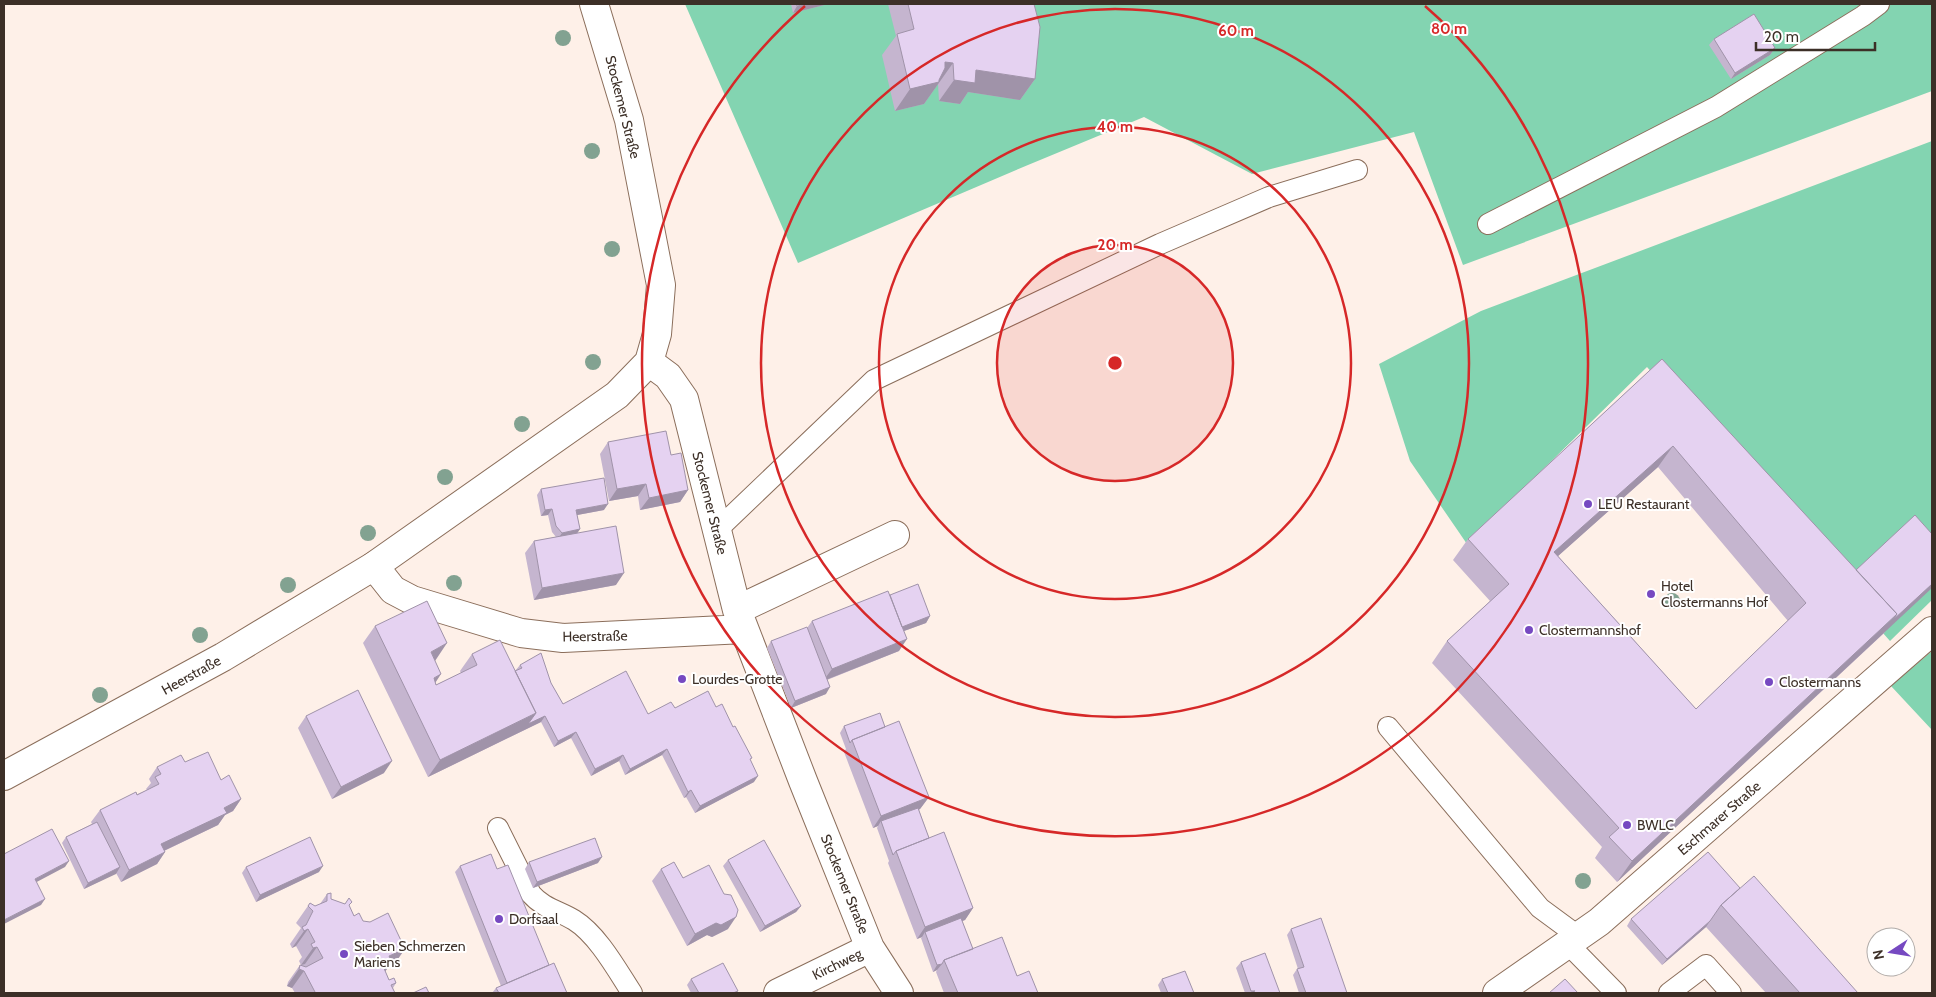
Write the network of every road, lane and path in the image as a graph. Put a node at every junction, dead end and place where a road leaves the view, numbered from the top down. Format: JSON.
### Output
{"nodes":[{"id":1,"x":594,"y":4,"type":"edge"},
{"id":2,"x":1879,"y":4,"type":"edge"},
{"id":3,"x":1357,"y":170,"type":"dead end"},
{"id":4,"x":1488,"y":224,"type":"dead end"},
{"id":5,"x":648,"y":362,"type":"junction"},
{"id":6,"x":716,"y":530,"type":"junction"},
{"id":7,"x":895,"y":535,"type":"dead end"},
{"id":8,"x":374,"y":566,"type":"junction"},
{"id":9,"x":740,"y":619,"type":"junction"},
{"id":10,"x":1932,"y":631,"type":"edge"},
{"id":11,"x":1388,"y":727,"type":"dead end"},
{"id":12,"x":4,"y":776,"type":"edge"},
{"id":13,"x":498,"y":828,"type":"dead end"},
{"id":14,"x":1573,"y":940,"type":"junction"},
{"id":15,"x":870,"y":948,"type":"junction"},
{"id":16,"x":632,"y":993,"type":"edge"},
{"id":17,"x":778,"y":993,"type":"edge"},
{"id":18,"x":899,"y":993,"type":"edge"},
{"id":19,"x":1497,"y":993,"type":"edge"},
{"id":20,"x":1616,"y":993,"type":"edge"},
{"id":21,"x":1669,"y":993,"type":"edge"},
{"id":22,"x":1731,"y":993,"type":"edge"}],
"edges":[{"from":1,"to":5,"type":"street","name":"Stockemer Straße"},
{"from":2,"to":4,"type":"lane"},
{"from":3,"to":6,"type":"lane"},
{"from":5,"to":6,"type":"street","name":"Stockemer Straße"},
{"from":5,"to":8,"type":"street","name":"Heerstraße"},
{"from":6,"to":9,"type":"street","name":"Stockemer Straße"},
{"from":7,"to":9,"type":"street","name":"Heerstraße"},
{"from":8,"to":9,"type":"street","name":"Heerstraße"},
{"from":8,"to":12,"type":"street","name":"Heerstraße"},
{"from":9,"to":15,"type":"street","name":"Stockemer Straße"},
{"from":10,"to":14,"type":"street","name":"Eschmarer Straße"},
{"from":11,"to":14,"type":"lane"},
{"from":13,"to":16,"type":"lane"},
{"from":14,"to":19,"type":"street","name":"Eschmarer Straße"},
{"from":14,"to":20,"type":"lane"},
{"from":15,"to":17,"type":"street","name":"Kirchweg"},
{"from":15,"to":18,"type":"street","name":"Stockemer Straße"},
{"from":21,"to":22,"type":"lane"}]}
